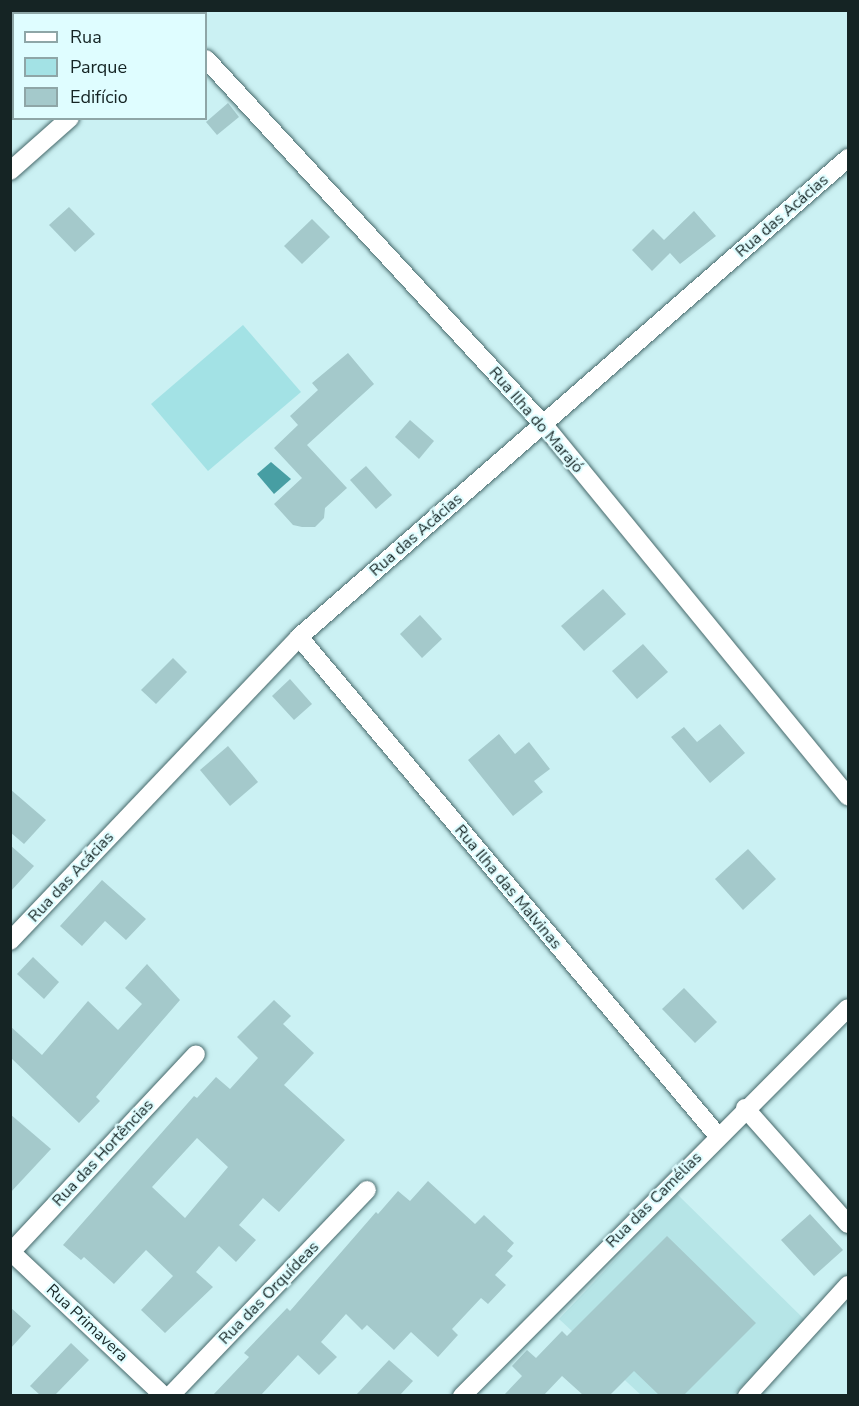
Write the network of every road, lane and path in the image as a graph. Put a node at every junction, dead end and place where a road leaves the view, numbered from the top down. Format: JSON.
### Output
{"nodes":[{"id":1,"x":207,"y":60,"type":"edge"},
{"id":2,"x":68,"y":120,"type":"edge"},
{"id":3,"x":849,"y":158,"type":"edge"},
{"id":4,"x":10,"y":171,"type":"edge"},
{"id":5,"x":543,"y":425,"type":"junction"},
{"id":6,"x":298,"y":637,"type":"junction"},
{"id":7,"x":849,"y":796,"type":"edge"},
{"id":8,"x":10,"y":941,"type":"edge"},
{"id":9,"x":849,"y":1008,"type":"edge"},
{"id":10,"x":196,"y":1054,"type":"dead end"},
{"id":11,"x":745,"y":1108,"type":"junction"},
{"id":12,"x":718,"y":1136,"type":"junction"},
{"id":13,"x":367,"y":1191,"type":"dead end"},
{"id":14,"x":849,"y":1224,"type":"edge"},
{"id":15,"x":11,"y":1252,"type":"edge"},
{"id":16,"x":849,"y":1284,"type":"edge"},
{"id":17,"x":164,"y":1395,"type":"edge"},
{"id":18,"x":170,"y":1395,"type":"edge"},
{"id":19,"x":462,"y":1395,"type":"edge"},
{"id":20,"x":747,"y":1395,"type":"edge"}],
"edges":[{"from":1,"to":5,"type":"street","name":"Rua Ilha do Marajó"},
{"from":2,"to":4,"type":"street"},
{"from":3,"to":5,"type":"street","name":"Rua das Acácias"},
{"from":5,"to":6,"type":"street","name":"Rua das Acácias"},
{"from":5,"to":7,"type":"street","name":"Rua Ilha do Marajó"},
{"from":6,"to":8,"type":"street","name":"Rua das Acácias"},
{"from":6,"to":12,"type":"street","name":"Rua Ilha das Malvinas"},
{"from":9,"to":11,"type":"street","name":"Rua das Camélias"},
{"from":10,"to":15,"type":"street","name":"Rua das Hortências"},
{"from":11,"to":12,"type":"street","name":"Rua das Camélias"},
{"from":11,"to":14,"type":"street"},
{"from":12,"to":19,"type":"street","name":"Rua das Camélias"},
{"from":13,"to":18,"type":"street","name":"Rua das Orquídeas"},
{"from":15,"to":17,"type":"street","name":"Rua Primavera"},
{"from":16,"to":20,"type":"street"}]}
